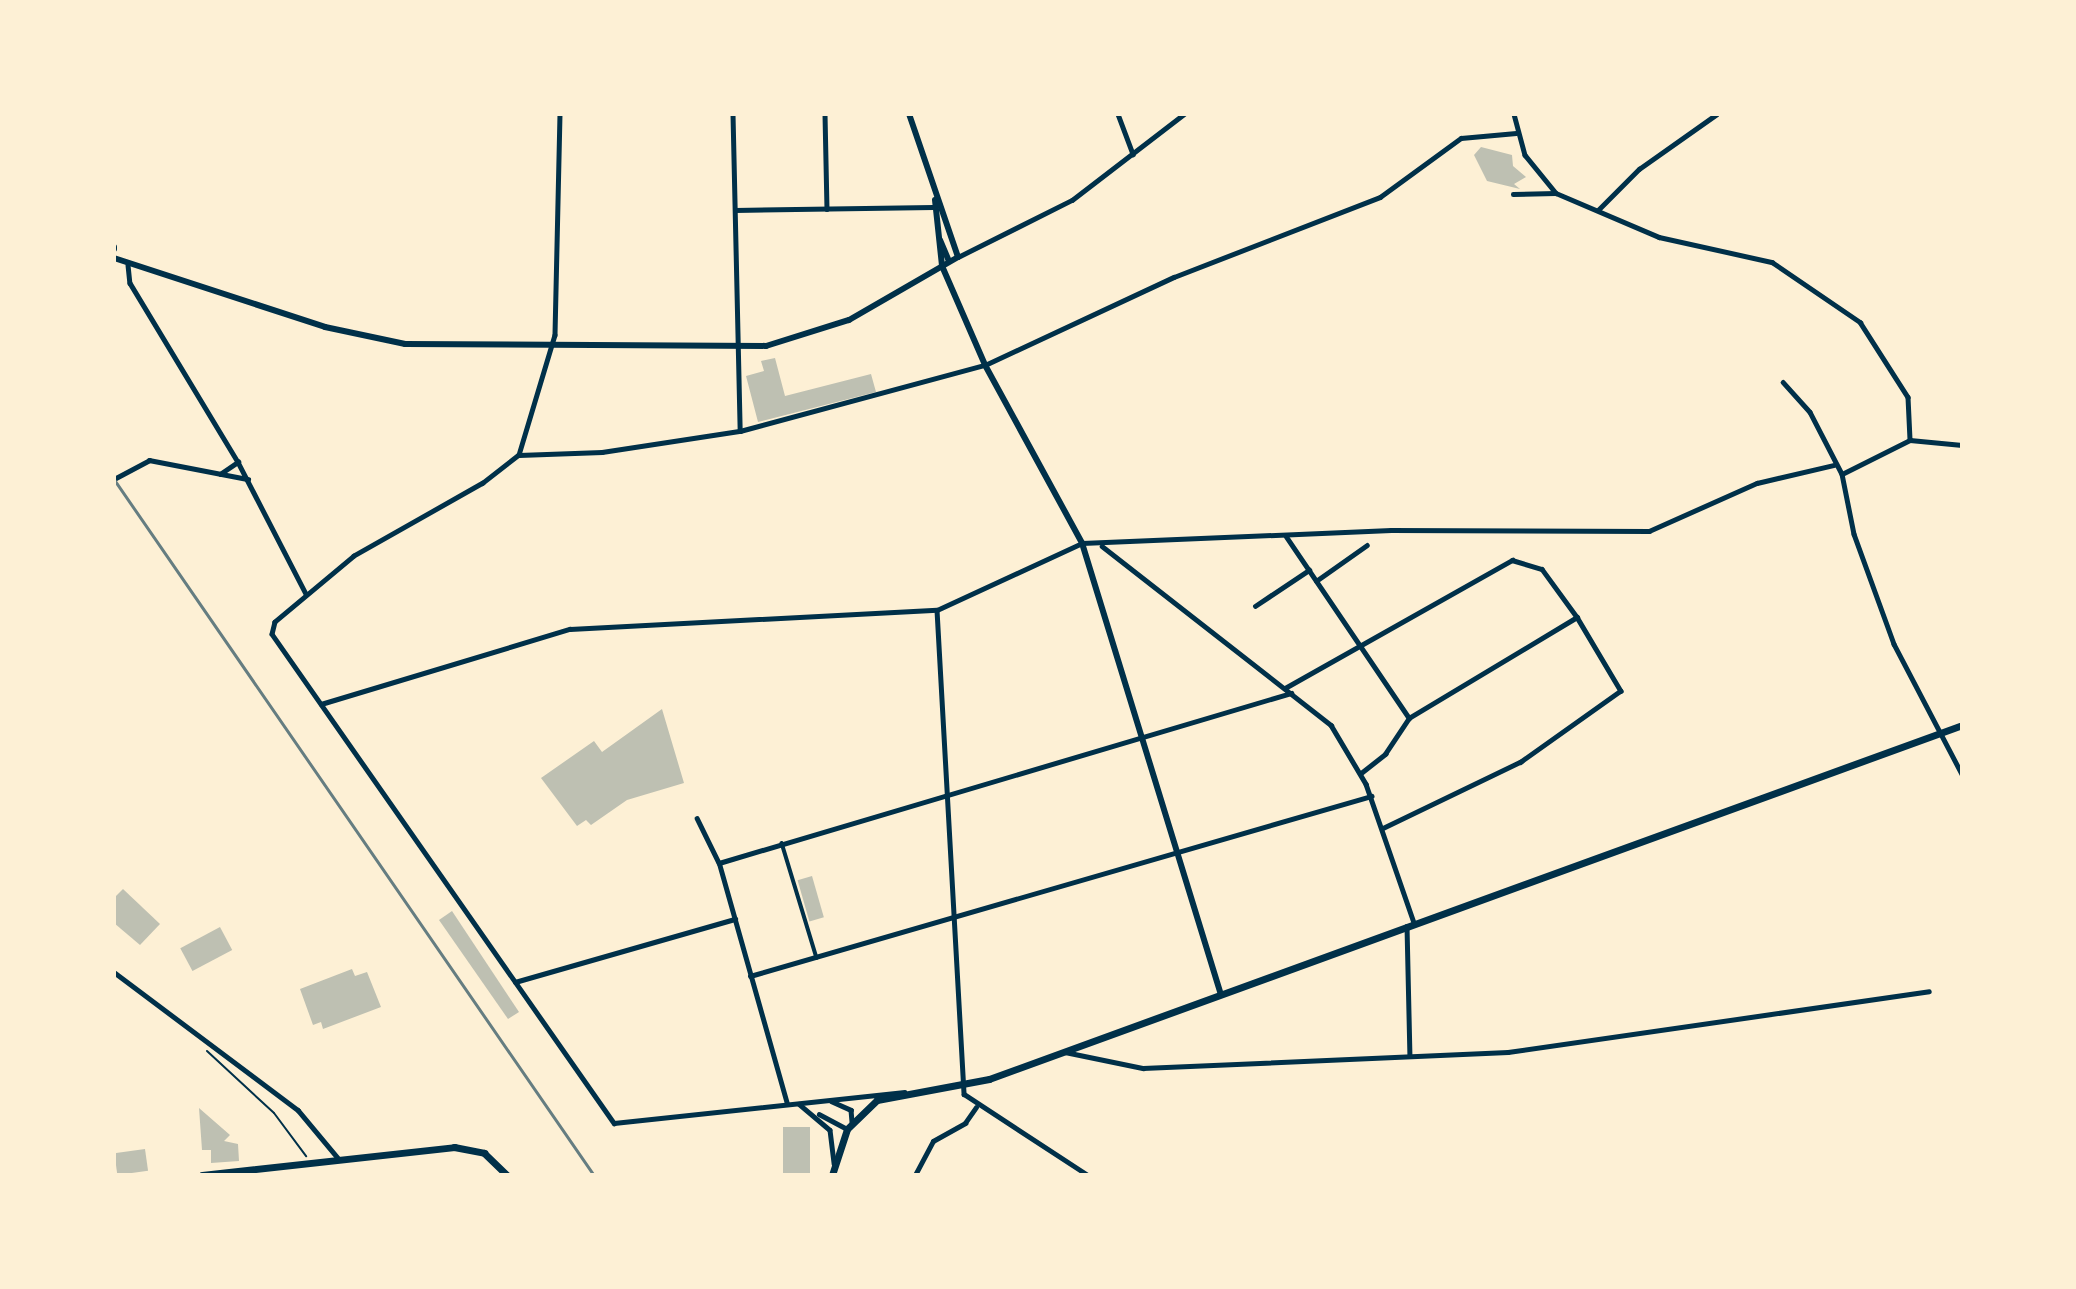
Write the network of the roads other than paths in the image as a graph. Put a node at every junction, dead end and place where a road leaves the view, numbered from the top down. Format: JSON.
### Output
{"nodes":[{"id":1,"x":560,"y":114,"type":"edge"},
{"id":2,"x":733,"y":114,"type":"edge"},
{"id":3,"x":825,"y":114,"type":"edge"},
{"id":4,"x":909,"y":114,"type":"edge"},
{"id":5,"x":1118,"y":114,"type":"edge"},
{"id":6,"x":1184,"y":114,"type":"edge"},
{"id":7,"x":1514,"y":114,"type":"edge"},
{"id":8,"x":1717,"y":114,"type":"edge"},
{"id":9,"x":1516,"y":133,"type":"junction"},
{"id":10,"x":1133,"y":154,"type":"junction"},
{"id":11,"x":1556,"y":193,"type":"junction"},
{"id":12,"x":1513,"y":194,"type":"dead end"},
{"id":13,"x":934,"y":204,"type":"junction"},
{"id":14,"x":827,"y":209,"type":"junction"},
{"id":15,"x":735,"y":210,"type":"junction"},
{"id":16,"x":1598,"y":210,"type":"junction"},
{"id":17,"x":958,"y":257,"type":"junction"},
{"id":18,"x":114,"y":258,"type":"edge"},
{"id":19,"x":949,"y":261,"type":"junction"},
{"id":20,"x":128,"y":265,"type":"junction"},
{"id":21,"x":942,"y":266,"type":"junction"},
{"id":22,"x":737,"y":348,"type":"junction"},
{"id":23,"x":553,"y":349,"type":"junction"},
{"id":24,"x":985,"y":365,"type":"junction"},
{"id":25,"x":1783,"y":382,"type":"dead end"},
{"id":26,"x":740,"y":431,"type":"junction"},
{"id":27,"x":1910,"y":440,"type":"junction"},
{"id":28,"x":1962,"y":445,"type":"edge"},
{"id":29,"x":519,"y":455,"type":"junction"},
{"id":30,"x":238,"y":462,"type":"junction"},
{"id":31,"x":1834,"y":465,"type":"junction"},
{"id":32,"x":220,"y":474,"type":"junction"},
{"id":33,"x":1842,"y":474,"type":"junction"},
{"id":34,"x":114,"y":479,"type":"edge"},
{"id":35,"x":248,"y":480,"type":"junction"},
{"id":36,"x":1285,"y":535,"type":"junction"},
{"id":37,"x":1082,"y":544,"type":"junction"},
{"id":38,"x":1101,"y":545,"type":"junction"},
{"id":39,"x":1367,"y":545,"type":"dead end"},
{"id":40,"x":1308,"y":570,"type":"junction"},
{"id":41,"x":1316,"y":581,"type":"junction"},
{"id":42,"x":306,"y":594,"type":"junction"},
{"id":43,"x":1255,"y":606,"type":"dead end"},
{"id":44,"x":937,"y":610,"type":"junction"},
{"id":45,"x":1577,"y":617,"type":"junction"},
{"id":46,"x":1360,"y":646,"type":"junction"},
{"id":47,"x":1285,"y":688,"type":"junction"},
{"id":48,"x":1291,"y":693,"type":"junction"},
{"id":49,"x":321,"y":704,"type":"junction"},
{"id":50,"x":1409,"y":718,"type":"junction"},
{"id":51,"x":1962,"y":725,"type":"edge"},
{"id":52,"x":1939,"y":732,"type":"junction"},
{"id":53,"x":1139,"y":738,"type":"junction"},
{"id":54,"x":1362,"y":773,"type":"junction"},
{"id":55,"x":1962,"y":774,"type":"edge"},
{"id":56,"x":947,"y":793,"type":"junction"},
{"id":57,"x":1371,"y":796,"type":"junction"},
{"id":58,"x":697,"y":818,"type":"dead end"},
{"id":59,"x":1384,"y":828,"type":"junction"},
{"id":60,"x":782,"y":842,"type":"junction"},
{"id":61,"x":1175,"y":855,"type":"junction"},
{"id":62,"x":719,"y":863,"type":"junction"},
{"id":63,"x":735,"y":919,"type":"junction"},
{"id":64,"x":954,"y":920,"type":"junction"},
{"id":65,"x":1411,"y":924,"type":"junction"},
{"id":66,"x":817,"y":958,"type":"junction"},
{"id":67,"x":114,"y":972,"type":"edge"},
{"id":68,"x":750,"y":976,"type":"junction"},
{"id":69,"x":515,"y":982,"type":"junction"},
{"id":70,"x":1929,"y":991,"type":"dead end"},
{"id":71,"x":1221,"y":994,"type":"junction"},
{"id":72,"x":1064,"y":1051,"type":"junction"},
{"id":73,"x":1410,"y":1055,"type":"junction"},
{"id":74,"x":963,"y":1086,"type":"junction"},
{"id":75,"x":905,"y":1092,"type":"junction"},
{"id":76,"x":827,"y":1100,"type":"junction"},
{"id":77,"x":799,"y":1103,"type":"junction"},
{"id":78,"x":787,"y":1104,"type":"junction"},
{"id":79,"x":976,"y":1107,"type":"junction"},
{"id":80,"x":813,"y":1110,"type":"junction"},
{"id":81,"x":852,"y":1122,"type":"junction"},
{"id":82,"x":846,"y":1129,"type":"junction"},
{"id":83,"x":338,"y":1158,"type":"junction"},
{"id":84,"x":833,"y":1172,"type":"edge"},
{"id":85,"x":217,"y":1174,"type":"edge"},
{"id":86,"x":202,"y":1175,"type":"edge"},
{"id":87,"x":507,"y":1175,"type":"edge"},
{"id":88,"x":915,"y":1175,"type":"edge"},
{"id":89,"x":1088,"y":1175,"type":"edge"}],
"edges":[{"from":1,"to":23,"type":"street"},
{"from":2,"to":15,"type":"street"},
{"from":3,"to":14,"type":"street"},
{"from":4,"to":13,"type":"street"},
{"from":5,"to":10,"type":"street"},
{"from":6,"to":10,"type":"street"},
{"from":7,"to":9,"type":"street"},
{"from":8,"to":16,"type":"street"},
{"from":9,"to":11,"type":"street"},
{"from":9,"to":24,"type":"street"},
{"from":10,"to":17,"type":"street"},
{"from":11,"to":12,"type":"street"},
{"from":11,"to":16,"type":"street"},
{"from":13,"to":14,"type":"street"},
{"from":13,"to":17,"type":"street"},
{"from":13,"to":19,"type":"street"},
{"from":13,"to":21,"type":"street"},
{"from":14,"to":15,"type":"street"},
{"from":15,"to":22,"type":"street"},
{"from":16,"to":27,"type":"street"},
{"from":17,"to":19,"type":"street"},
{"from":18,"to":20,"type":"street"},
{"from":19,"to":21,"type":"street"},
{"from":20,"to":23,"type":"street"},
{"from":20,"to":30,"type":"street"},
{"from":21,"to":22,"type":"street"},
{"from":21,"to":24,"type":"street"},
{"from":22,"to":23,"type":"street"},
{"from":22,"to":26,"type":"street"},
{"from":23,"to":29,"type":"street"},
{"from":24,"to":26,"type":"street"},
{"from":24,"to":37,"type":"street"},
{"from":25,"to":31,"type":"street"},
{"from":26,"to":29,"type":"street"},
{"from":27,"to":28,"type":"street"},
{"from":27,"to":33,"type":"street"},
{"from":29,"to":42,"type":"street"},
{"from":30,"to":32,"type":"street"},
{"from":30,"to":35,"type":"street"},
{"from":31,"to":33,"type":"street"},
{"from":31,"to":36,"type":"street"},
{"from":32,"to":34,"type":"street"},
{"from":32,"to":35,"type":"street"},
{"from":33,"to":52,"type":"street"},
{"from":35,"to":42,"type":"street"},
{"from":36,"to":38,"type":"street"},
{"from":36,"to":40,"type":"street"},
{"from":37,"to":38,"type":"street"},
{"from":37,"to":44,"type":"street"},
{"from":37,"to":53,"type":"street"},
{"from":38,"to":47,"type":"street"},
{"from":39,"to":41,"type":"street"},
{"from":40,"to":41,"type":"street"},
{"from":40,"to":43,"type":"street"},
{"from":41,"to":46,"type":"street"},
{"from":42,"to":49,"type":"street"},
{"from":44,"to":49,"type":"street"},
{"from":44,"to":56,"type":"street"},
{"from":45,"to":46,"type":"street"},
{"from":45,"to":50,"type":"street"},
{"from":45,"to":59,"type":"street"},
{"from":46,"to":47,"type":"street"},
{"from":46,"to":50,"type":"street"},
{"from":47,"to":48,"type":"street"},
{"from":48,"to":53,"type":"street"},
{"from":48,"to":54,"type":"street"},
{"from":49,"to":69,"type":"street"},
{"from":50,"to":54,"type":"street"},
{"from":51,"to":52,"type":"main road"},
{"from":52,"to":55,"type":"street"},
{"from":52,"to":65,"type":"main road"},
{"from":53,"to":56,"type":"street"},
{"from":53,"to":61,"type":"street"},
{"from":54,"to":57,"type":"street"},
{"from":56,"to":60,"type":"street"},
{"from":56,"to":64,"type":"street"},
{"from":57,"to":59,"type":"street"},
{"from":57,"to":61,"type":"street"},
{"from":58,"to":62,"type":"street"},
{"from":59,"to":65,"type":"street"},
{"from":60,"to":62,"type":"street"},
{"from":60,"to":66,"type":"street"},
{"from":61,"to":64,"type":"street"},
{"from":61,"to":71,"type":"street"},
{"from":62,"to":63,"type":"street"},
{"from":63,"to":68,"type":"street"},
{"from":63,"to":69,"type":"street"},
{"from":64,"to":66,"type":"street"},
{"from":64,"to":74,"type":"street"},
{"from":65,"to":71,"type":"main road"},
{"from":65,"to":73,"type":"street"},
{"from":66,"to":68,"type":"street"},
{"from":67,"to":83,"type":"street"},
{"from":68,"to":78,"type":"street"},
{"from":69,"to":78,"type":"street"},
{"from":70,"to":73,"type":"street"},
{"from":71,"to":72,"type":"main road"},
{"from":72,"to":73,"type":"street"},
{"from":72,"to":74,"type":"main road"},
{"from":74,"to":75,"type":"main road"},
{"from":74,"to":79,"type":"street"},
{"from":75,"to":76,"type":"street"},
{"from":75,"to":81,"type":"main road"},
{"from":76,"to":77,"type":"street"},
{"from":76,"to":81,"type":"street"},
{"from":77,"to":78,"type":"street"},
{"from":77,"to":80,"type":"street"},
{"from":79,"to":88,"type":"street"},
{"from":79,"to":89,"type":"street"},
{"from":80,"to":82,"type":"street"},
{"from":80,"to":84,"type":"street"},
{"from":81,"to":82,"type":"main road"},
{"from":82,"to":84,"type":"main road"},
{"from":83,"to":85,"type":"main road"},
{"from":83,"to":87,"type":"main road"},
{"from":85,"to":86,"type":"main road"}]}
